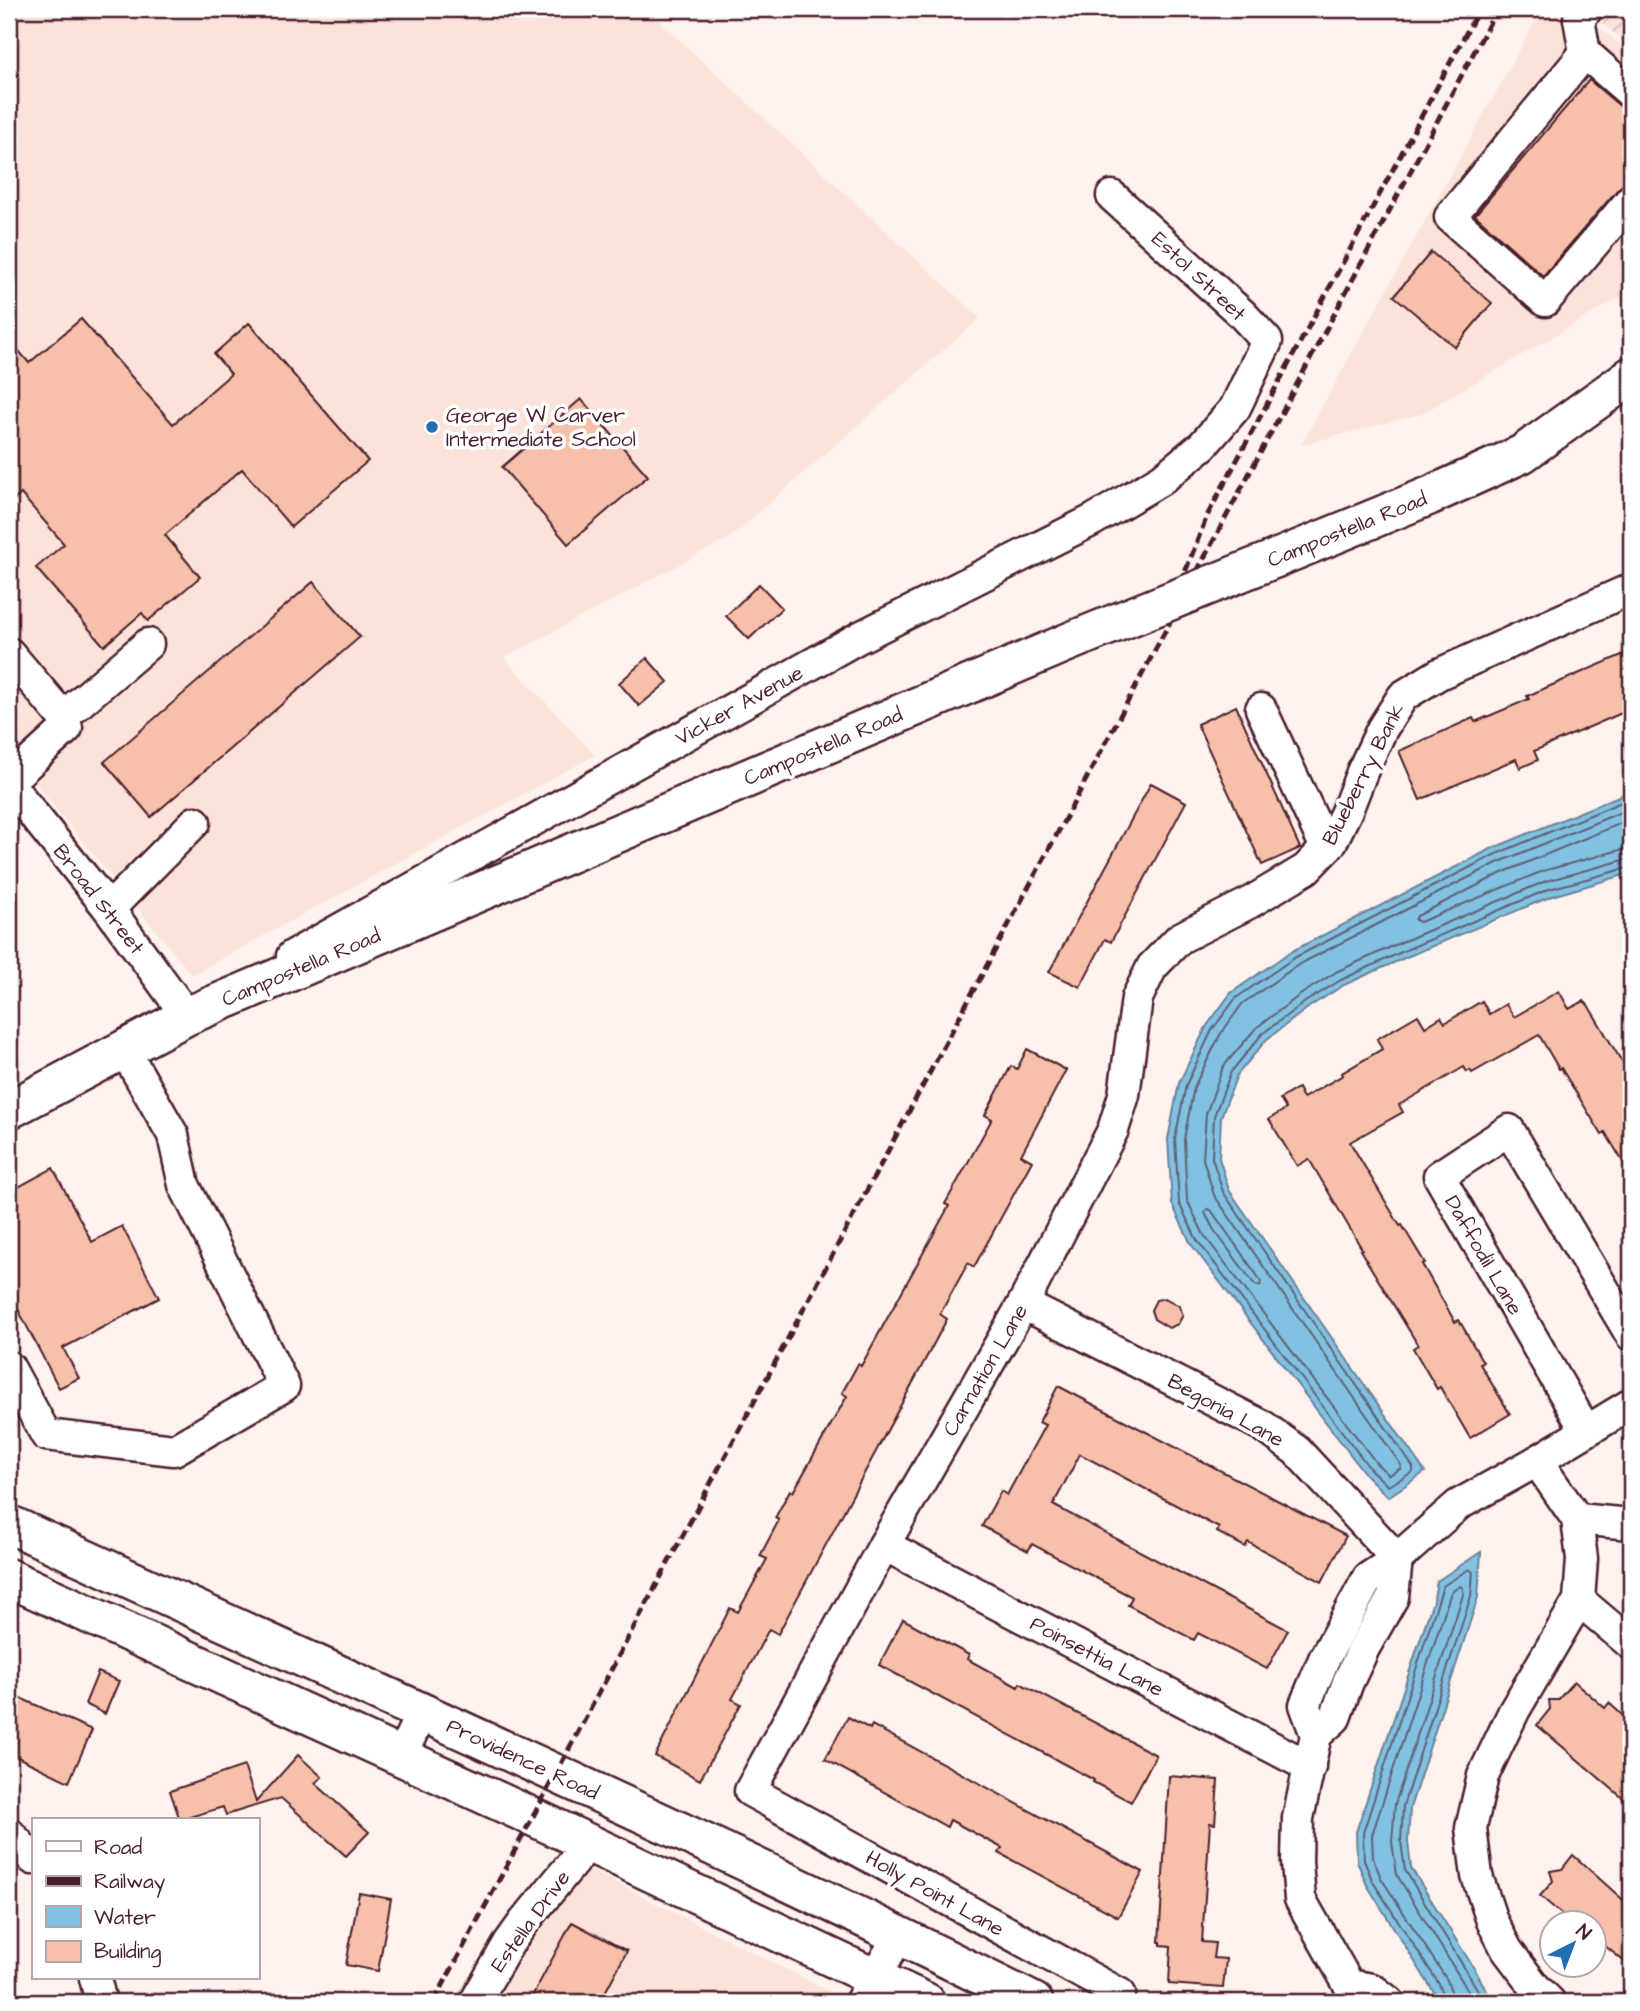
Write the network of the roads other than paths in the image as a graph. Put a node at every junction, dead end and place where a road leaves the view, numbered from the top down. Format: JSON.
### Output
{"nodes":[{"id":1,"x":1587,"y":9,"type":"edge"},
{"id":2,"x":1585,"y":52,"type":"junction"},
{"id":3,"x":1631,"y":93,"type":"edge"},
{"id":4,"x":1112,"y":197,"type":"dead end"},
{"id":5,"x":1631,"y":200,"type":"edge"},
{"id":6,"x":1257,"y":362,"type":"joint"},
{"id":7,"x":1631,"y":376,"type":"edge"},
{"id":8,"x":1631,"y":589,"type":"edge"},
{"id":9,"x":148,"y":644,"type":"dead end"},
{"id":10,"x":9,"y":653,"type":"edge"},
{"id":11,"x":1261,"y":709,"type":"dead end"},
{"id":12,"x":64,"y":717,"type":"junction"},
{"id":13,"x":9,"y":783,"type":"edge"},
{"id":14,"x":195,"y":822,"type":"dead end"},
{"id":15,"x":1326,"y":848,"type":"junction"},
{"id":16,"x":109,"y":909,"type":"junction"},
{"id":17,"x":1180,"y":938,"type":"joint"},
{"id":18,"x":187,"y":1016,"type":"junction"},
{"id":19,"x":124,"y":1049,"type":"junction"},
{"id":20,"x":9,"y":1110,"type":"edge"},
{"id":21,"x":1023,"y":1304,"type":"junction"},
{"id":22,"x":1631,"y":1335,"type":"edge"},
{"id":23,"x":9,"y":1367,"type":"edge"},
{"id":24,"x":1631,"y":1404,"type":"edge"},
{"id":25,"x":1586,"y":1431,"type":"junction"},
{"id":26,"x":1537,"y":1461,"type":"junction"},
{"id":27,"x":1577,"y":1519,"type":"junction"},
{"id":28,"x":9,"y":1524,"type":"edge"},
{"id":29,"x":1631,"y":1524,"type":"edge"},
{"id":30,"x":884,"y":1545,"type":"junction"},
{"id":31,"x":1397,"y":1559,"type":"junction"},
{"id":32,"x":9,"y":1577,"type":"edge"},
{"id":33,"x":1579,"y":1600,"type":"junction"},
{"id":34,"x":1631,"y":1644,"type":"edge"},
{"id":35,"x":422,"y":1713,"type":"junction"},
{"id":36,"x":401,"y":1756,"type":"junction"},
{"id":37,"x":1310,"y":1767,"type":"junction"},
{"id":38,"x":750,"y":1791,"type":"joint"},
{"id":39,"x":9,"y":1833,"type":"edge"},
{"id":40,"x":589,"y":1843,"type":"junction"},
{"id":41,"x":32,"y":1858,"type":"edge"},
{"id":42,"x":899,"y":1936,"type":"junction"},
{"id":43,"x":96,"y":1980,"type":"edge"},
{"id":44,"x":867,"y":1990,"type":"edge"},
{"id":45,"x":1120,"y":1994,"type":"dead end"},
{"id":46,"x":1346,"y":1994,"type":"edge"},
{"id":47,"x":101,"y":2002,"type":"edge"},
{"id":48,"x":475,"y":2002,"type":"edge"},
{"id":49,"x":926,"y":2002,"type":"edge"},
{"id":50,"x":1034,"y":2002,"type":"edge"},
{"id":51,"x":1389,"y":2002,"type":"edge"},
{"id":52,"x":1550,"y":2002,"type":"edge"}],
"edges":[{"from":1,"to":2,"type":"street"},
{"from":2,"to":3,"type":"street"},
{"from":2,"to":5,"type":"street"},
{"from":4,"to":6,"type":"street","name":"Estol Street"},
{"from":6,"to":18,"type":"street","name":"Vicker Avenue"},
{"from":7,"to":18,"type":"main road","name":"Campostella Road","bridge":true},
{"from":8,"to":15,"type":"street","name":"Blueberry Bank"},
{"from":9,"to":12,"type":"street"},
{"from":10,"to":12,"type":"street"},
{"from":11,"to":15,"type":"street"},
{"from":12,"to":13,"type":"street"},
{"from":13,"to":16,"type":"street","name":"Broad Street"},
{"from":14,"to":16,"type":"street"},
{"from":15,"to":17,"type":"street","name":"Blueberry Bank"},
{"from":16,"to":18,"type":"street","name":"Broad Street"},
{"from":17,"to":21,"type":"street","name":"Carnation Lane"},
{"from":18,"to":19,"type":"main road","name":"Campostella Road"},
{"from":19,"to":20,"type":"main road","name":"Campostella Road"},
{"from":19,"to":23,"type":"street"},
{"from":21,"to":30,"type":"street","name":"Carnation Lane"},
{"from":21,"to":31,"type":"street","name":"Begonia Lane"},
{"from":22,"to":25,"type":"street","name":"Daffodil Lane"},
{"from":24,"to":25,"type":"street"},
{"from":25,"to":26,"type":"street"},
{"from":26,"to":27,"type":"street"},
{"from":26,"to":31,"type":"street"},
{"from":27,"to":29,"type":"street"},
{"from":27,"to":33,"type":"street"},
{"from":28,"to":35,"type":"main road","name":"Providence Road"},
{"from":30,"to":37,"type":"street","name":"Poinsettia Lane"},
{"from":30,"to":38,"type":"street","name":"Carnation Lane"},
{"from":31,"to":37,"type":"street"},
{"from":32,"to":36,"type":"main road"},
{"from":33,"to":34,"type":"street"},
{"from":33,"to":52,"type":"street"},
{"from":35,"to":36,"type":"street"},
{"from":35,"to":42,"type":"main road","name":"Providence Road"},
{"from":36,"to":40,"type":"main road"},
{"from":37,"to":46,"type":"street"},
{"from":38,"to":45,"type":"street","name":"Holly Point Lane"},
{"from":39,"to":41,"type":"street"},
{"from":40,"to":44,"type":"main road"},
{"from":40,"to":48,"type":"street","name":"Estella Drive"},
{"from":42,"to":44,"type":"street"},
{"from":42,"to":50,"type":"main road","name":"Providence Road"},
{"from":43,"to":47,"type":"street"},
{"from":44,"to":49,"type":"main road"},
{"from":46,"to":51,"type":"street"}]}
